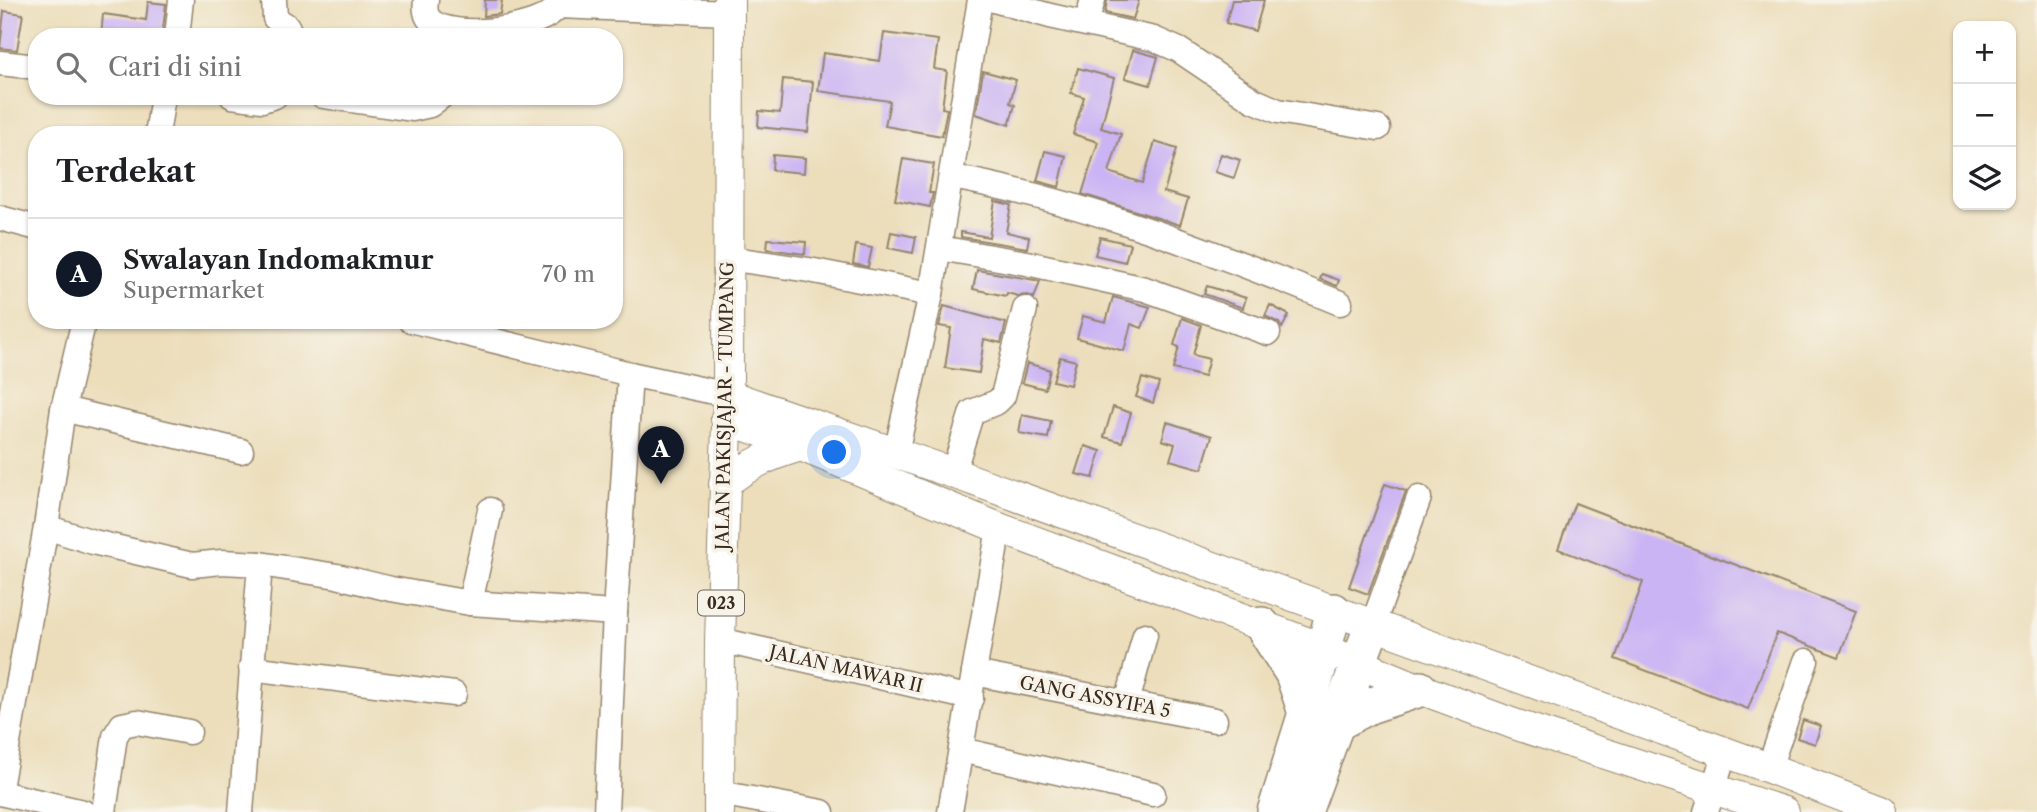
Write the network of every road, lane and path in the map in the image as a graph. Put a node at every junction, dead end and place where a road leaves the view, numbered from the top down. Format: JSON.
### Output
{"nodes":[{"id":1,"x":181,"y":0,"type":"edge"},
{"id":2,"x":274,"y":0,"type":"edge"},
{"id":3,"x":426,"y":0,"type":"edge"},
{"id":4,"x":980,"y":0,"type":"edge"},
{"id":5,"x":994,"y":0,"type":"edge"},
{"id":6,"x":558,"y":3,"type":"edge"},
{"id":7,"x":729,"y":6,"type":"edge"},
{"id":8,"x":1089,"y":12,"type":"edge"},
{"id":9,"x":178,"y":28,"type":"edge"},
{"id":10,"x":289,"y":28,"type":"edge"},
{"id":11,"x":443,"y":28,"type":"edge"},
{"id":12,"x":510,"y":28,"type":"edge"},
{"id":13,"x":0,"y":63,"type":"edge"},
{"id":14,"x":28,"y":65,"type":"edge"},
{"id":15,"x":162,"y":105,"type":"edge"},
{"id":16,"x":385,"y":105,"type":"edge"},
{"id":17,"x":430,"y":105,"type":"edge"},
{"id":18,"x":158,"y":126,"type":"edge"},
{"id":19,"x":1378,"y":128,"type":"dead end"},
{"id":20,"x":952,"y":177,"type":"junction"},
{"id":21,"x":0,"y":218,"type":"edge"},
{"id":22,"x":28,"y":226,"type":"edge"},
{"id":23,"x":939,"y":248,"type":"junction"},
{"id":24,"x":727,"y":258,"type":"junction"},
{"id":25,"x":931,"y":293,"type":"junction"},
{"id":26,"x":1340,"y":303,"type":"dead end"},
{"id":27,"x":1025,"y":309,"type":"dead end"},
{"id":28,"x":82,"y":329,"type":"edge"},
{"id":29,"x":447,"y":329,"type":"edge"},
{"id":30,"x":1269,"y":333,"type":"dead end"},
{"id":31,"x":630,"y":374,"type":"junction"},
{"id":32,"x":727,"y":407,"type":"junction"},
{"id":33,"x":63,"y":409,"type":"junction"},
{"id":34,"x":801,"y":446,"type":"junction"},
{"id":35,"x":241,"y":451,"type":"dead end"},
{"id":36,"x":896,"y":453,"type":"junction"},
{"id":37,"x":953,"y":473,"type":"junction"},
{"id":38,"x":724,"y":484,"type":"junction"},
{"id":39,"x":1419,"y":498,"type":"dead end"},
{"id":40,"x":490,"y":510,"type":"dead end"},
{"id":41,"x":46,"y":527,"type":"junction"},
{"id":42,"x":999,"y":528,"type":"junction"},
{"id":43,"x":260,"y":564,"type":"junction"},
{"id":44,"x":470,"y":603,"type":"junction"},
{"id":45,"x":1334,"y":611,"type":"junction"},
{"id":46,"x":615,"y":613,"type":"junction"},
{"id":47,"x":1373,"y":624,"type":"junction"},
{"id":48,"x":1262,"y":625,"type":"junction"},
{"id":49,"x":1145,"y":635,"type":"dead end"},
{"id":50,"x":720,"y":640,"type":"junction"},
{"id":51,"x":1322,"y":648,"type":"junction"},
{"id":52,"x":1806,"y":662,"type":"dead end"},
{"id":53,"x":1358,"y":663,"type":"junction"},
{"id":54,"x":251,"y":668,"type":"junction"},
{"id":55,"x":974,"y":673,"type":"junction"},
{"id":56,"x":1420,"y":689,"type":"junction"},
{"id":57,"x":454,"y":694,"type":"dead end"},
{"id":58,"x":971,"y":698,"type":"junction"},
{"id":59,"x":1127,"y":703,"type":"junction"},
{"id":60,"x":1322,"y":718,"type":"junction"},
{"id":61,"x":1215,"y":720,"type":"dead end"},
{"id":62,"x":189,"y":732,"type":"dead end"},
{"id":63,"x":961,"y":750,"type":"junction"},
{"id":64,"x":1725,"y":752,"type":"junction"},
{"id":65,"x":1769,"y":768,"type":"junction"},
{"id":66,"x":0,"y":790,"type":"edge"},
{"id":67,"x":1153,"y":794,"type":"dead end"},
{"id":68,"x":1710,"y":800,"type":"edge"},
{"id":69,"x":719,"y":802,"type":"edge"},
{"id":70,"x":28,"y":806,"type":"edge"},
{"id":71,"x":1754,"y":807,"type":"edge"},
{"id":72,"x":83,"y":812,"type":"edge"},
{"id":73,"x":104,"y":812,"type":"edge"},
{"id":74,"x":241,"y":812,"type":"edge"},
{"id":75,"x":606,"y":812,"type":"edge"},
{"id":76,"x":822,"y":812,"type":"edge"},
{"id":77,"x":950,"y":812,"type":"edge"},
{"id":78,"x":1275,"y":812,"type":"edge"},
{"id":79,"x":1304,"y":812,"type":"edge"},
{"id":80,"x":1784,"y":812,"type":"edge"},
{"id":81,"x":1883,"y":812,"type":"edge"}],
"edges":[{"from":1,"to":9,"type":"street"},
{"from":2,"to":10,"type":"street"},
{"from":3,"to":11,"type":"street"},
{"from":4,"to":20,"type":"street"},
{"from":5,"to":8,"type":"street"},
{"from":6,"to":7,"type":"street"},
{"from":6,"to":12,"type":"street"},
{"from":7,"to":24,"type":"main road","name":"JALAN PAKISJAJAR - TUMPANG","number":"023"},
{"from":8,"to":19,"type":"street"},
{"from":13,"to":14,"type":"street"},
{"from":15,"to":18,"type":"street"},
{"from":16,"to":17,"type":"street"},
{"from":20,"to":23,"type":"street"},
{"from":20,"to":26,"type":"street"},
{"from":21,"to":22,"type":"street"},
{"from":23,"to":25,"type":"street"},
{"from":23,"to":30,"type":"street"},
{"from":24,"to":25,"type":"street"},
{"from":24,"to":32,"type":"main road","name":"JALAN PAKISJAJAR - TUMPANG","number":"023"},
{"from":25,"to":36,"type":"street"},
{"from":27,"to":37,"type":"street"},
{"from":28,"to":33,"type":"street"},
{"from":29,"to":31,"type":"street"},
{"from":31,"to":32,"type":"street"},
{"from":31,"to":46,"type":"street"},
{"from":32,"to":34,"type":"main road"},
{"from":32,"to":36,"type":"main road"},
{"from":32,"to":38,"type":"main road","name":"JALAN PAKISJAJAR - TUMPANG","number":"023"},
{"from":33,"to":35,"type":"street"},
{"from":33,"to":41,"type":"street"},
{"from":34,"to":38,"type":"main road"},
{"from":34,"to":42,"type":"main road"},
{"from":36,"to":37,"type":"main road"},
{"from":37,"to":45,"type":"main road"},
{"from":38,"to":50,"type":"main road","name":"JALAN PAKISJAJAR - TUMPANG","number":"023"},
{"from":39,"to":47,"type":"street"},
{"from":40,"to":44,"type":"street"},
{"from":41,"to":43,"type":"street"},
{"from":41,"to":66,"type":"street"},
{"from":42,"to":48,"type":"main road"},
{"from":42,"to":55,"type":"street"},
{"from":43,"to":44,"type":"street"},
{"from":43,"to":54,"type":"street"},
{"from":44,"to":46,"type":"street"},
{"from":45,"to":47,"type":"main road"},
{"from":45,"to":51,"type":"highway"},
{"from":46,"to":75,"type":"street"},
{"from":47,"to":53,"type":"highway"},
{"from":47,"to":64,"type":"main road"},
{"from":48,"to":51,"type":"main road"},
{"from":48,"to":60,"type":"highway"},
{"from":49,"to":59,"type":"street"},
{"from":50,"to":58,"type":"street","name":"JALAN MAWAR II"},
{"from":50,"to":69,"type":"main road","name":"JALAN PAKISJAJAR - TUMPANG","number":"023"},
{"from":51,"to":53,"type":"main road"},
{"from":51,"to":60,"type":"highway"},
{"from":52,"to":65,"type":"street"},
{"from":53,"to":56,"type":"main road"},
{"from":53,"to":60,"type":"highway"},
{"from":54,"to":57,"type":"street"},
{"from":54,"to":74,"type":"street"},
{"from":55,"to":58,"type":"street"},
{"from":55,"to":59,"type":"street","name":"GANG ASSYIFA 5"},
{"from":56,"to":60,"type":"highway"},
{"from":56,"to":68,"type":"main road"},
{"from":58,"to":63,"type":"street"},
{"from":59,"to":61,"type":"street","name":"GANG ASSYIFA 5"},
{"from":60,"to":78,"type":"highway"},
{"from":60,"to":79,"type":"highway"},
{"from":62,"to":73,"type":"street"},
{"from":63,"to":67,"type":"street"},
{"from":63,"to":77,"type":"street"},
{"from":64,"to":65,"type":"main road"},
{"from":64,"to":68,"type":"street"},
{"from":65,"to":81,"type":"main road"},
{"from":66,"to":70,"type":"street"},
{"from":68,"to":71,"type":"main road"},
{"from":69,"to":76,"type":"street"},
{"from":70,"to":72,"type":"street"},
{"from":71,"to":80,"type":"main road"}]}
